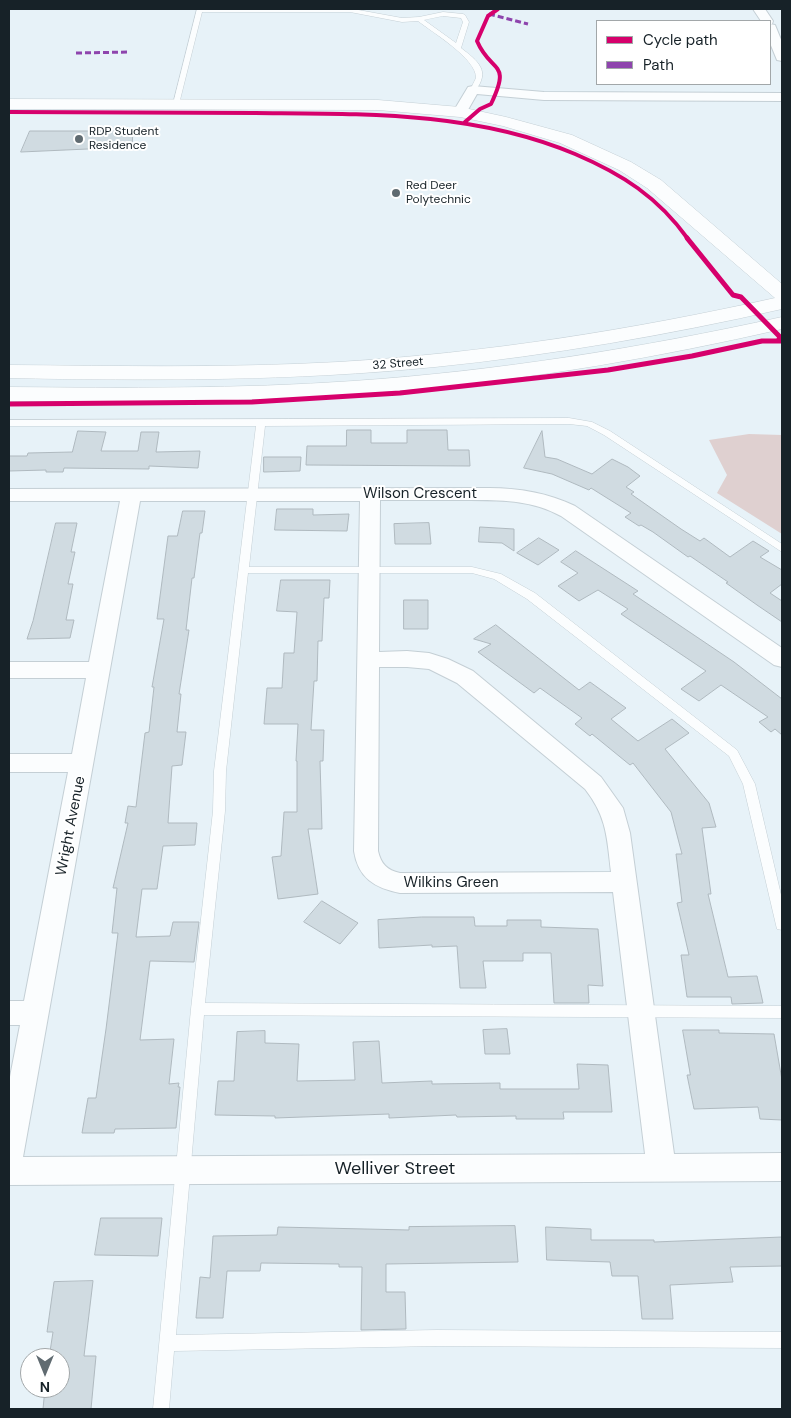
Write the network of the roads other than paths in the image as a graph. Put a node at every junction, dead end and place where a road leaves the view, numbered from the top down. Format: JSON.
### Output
{"nodes":[{"id":1,"x":759,"y":9,"type":"edge"},
{"id":2,"x":419,"y":19,"type":"junction"},
{"id":3,"x":766,"y":20,"type":"edge"},
{"id":4,"x":771,"y":30,"type":"edge"},
{"id":5,"x":458,"y":48,"type":"junction"},
{"id":6,"x":782,"y":57,"type":"edge"},
{"id":7,"x":473,"y":90,"type":"junction"},
{"id":8,"x":782,"y":97,"type":"edge"},
{"id":9,"x":9,"y":104,"type":"edge"},
{"id":10,"x":176,"y":104,"type":"junction"},
{"id":11,"x":460,"y":112,"type":"junction"},
{"id":12,"x":777,"y":301,"type":"edge"},
{"id":13,"x":782,"y":323,"type":"edge"},
{"id":14,"x":9,"y":372,"type":"edge"},
{"id":15,"x":9,"y":394,"type":"edge"},
{"id":16,"x":9,"y":423,"type":"edge"},
{"id":17,"x":261,"y":423,"type":"junction"},
{"id":18,"x":253,"y":494,"type":"junction"},
{"id":19,"x":370,"y":494,"type":"junction"},
{"id":20,"x":131,"y":495,"type":"junction"},
{"id":21,"x":9,"y":497,"type":"edge"},
{"id":22,"x":782,"y":549,"type":"edge"},
{"id":23,"x":244,"y":570,"type":"junction"},
{"id":24,"x":368,"y":572,"type":"junction"},
{"id":25,"x":782,"y":659,"type":"edge"},
{"id":26,"x":367,"y":660,"type":"junction"},
{"id":27,"x":9,"y":670,"type":"edge"},
{"id":28,"x":100,"y":670,"type":"junction"},
{"id":29,"x":9,"y":763,"type":"edge"},
{"id":30,"x":82,"y":763,"type":"junction"},
{"id":31,"x":624,"y":882,"type":"junction"},
{"id":32,"x":782,"y":924,"type":"edge"},
{"id":33,"x":198,"y":1010,"type":"junction"},
{"id":34,"x":642,"y":1012,"type":"junction"},
{"id":35,"x":782,"y":1012,"type":"edge"},
{"id":36,"x":9,"y":1013,"type":"edge"},
{"id":37,"x":36,"y":1013,"type":"junction"},
{"id":38,"x":9,"y":1156,"type":"edge"},
{"id":39,"x":661,"y":1167,"type":"junction"},
{"id":40,"x":782,"y":1167,"type":"edge"},
{"id":41,"x":184,"y":1170,"type":"junction"},
{"id":42,"x":9,"y":1171,"type":"edge"},
{"id":43,"x":782,"y":1340,"type":"edge"},
{"id":44,"x":166,"y":1344,"type":"junction"},
{"id":45,"x":161,"y":1409,"type":"edge"}],
"edges":[{"from":1,"to":3,"type":"street"},
{"from":2,"to":5,"type":"lane"},
{"from":2,"to":5,"type":"lane"},
{"from":2,"to":10,"type":"lane"},
{"from":4,"to":6,"type":"street"},
{"from":5,"to":7,"type":"lane"},
{"from":7,"to":8,"type":"street"},
{"from":7,"to":11,"type":"street"},
{"from":9,"to":10,"type":"main road"},
{"from":10,"to":11,"type":"main road"},
{"from":11,"to":12,"type":"main road"},
{"from":12,"to":13,"type":"main road"},
{"from":12,"to":14,"type":"main road","name":"32 Street"},
{"from":13,"to":15,"type":"main road","name":"32 Street"},
{"from":16,"to":17,"type":"lane"},
{"from":17,"to":18,"type":"lane"},
{"from":17,"to":22,"type":"lane"},
{"from":18,"to":19,"type":"street","name":"Wilson Crescent"},
{"from":18,"to":20,"type":"street","name":"Wilson Crescent"},
{"from":18,"to":23,"type":"lane"},
{"from":19,"to":24,"type":"street","name":"Wilkins Green"},
{"from":19,"to":25,"type":"street","name":"Wilson Crescent"},
{"from":20,"to":21,"type":"street","name":"Wilson Crescent"},
{"from":20,"to":28,"type":"street","name":"Wright Avenue"},
{"from":23,"to":24,"type":"lane"},
{"from":23,"to":33,"type":"lane"},
{"from":24,"to":26,"type":"street","name":"Wilkins Green"},
{"from":24,"to":32,"type":"lane"},
{"from":26,"to":31,"type":"street"},
{"from":26,"to":31,"type":"street","name":"Wilkins Green"},
{"from":27,"to":28,"type":"street"},
{"from":28,"to":30,"type":"street","name":"Wright Avenue"},
{"from":29,"to":30,"type":"street"},
{"from":30,"to":37,"type":"street","name":"Wright Avenue"},
{"from":31,"to":34,"type":"street"},
{"from":33,"to":34,"type":"lane"},
{"from":33,"to":41,"type":"lane"},
{"from":34,"to":35,"type":"lane"},
{"from":34,"to":39,"type":"street"},
{"from":36,"to":37,"type":"street"},
{"from":37,"to":38,"type":"street","name":"Wright Avenue"},
{"from":39,"to":40,"type":"street","name":"Welliver Street"},
{"from":39,"to":41,"type":"street","name":"Welliver Street"},
{"from":41,"to":42,"type":"street","name":"Welliver Street"},
{"from":41,"to":44,"type":"lane"},
{"from":43,"to":44,"type":"lane"},
{"from":44,"to":45,"type":"lane"}]}
